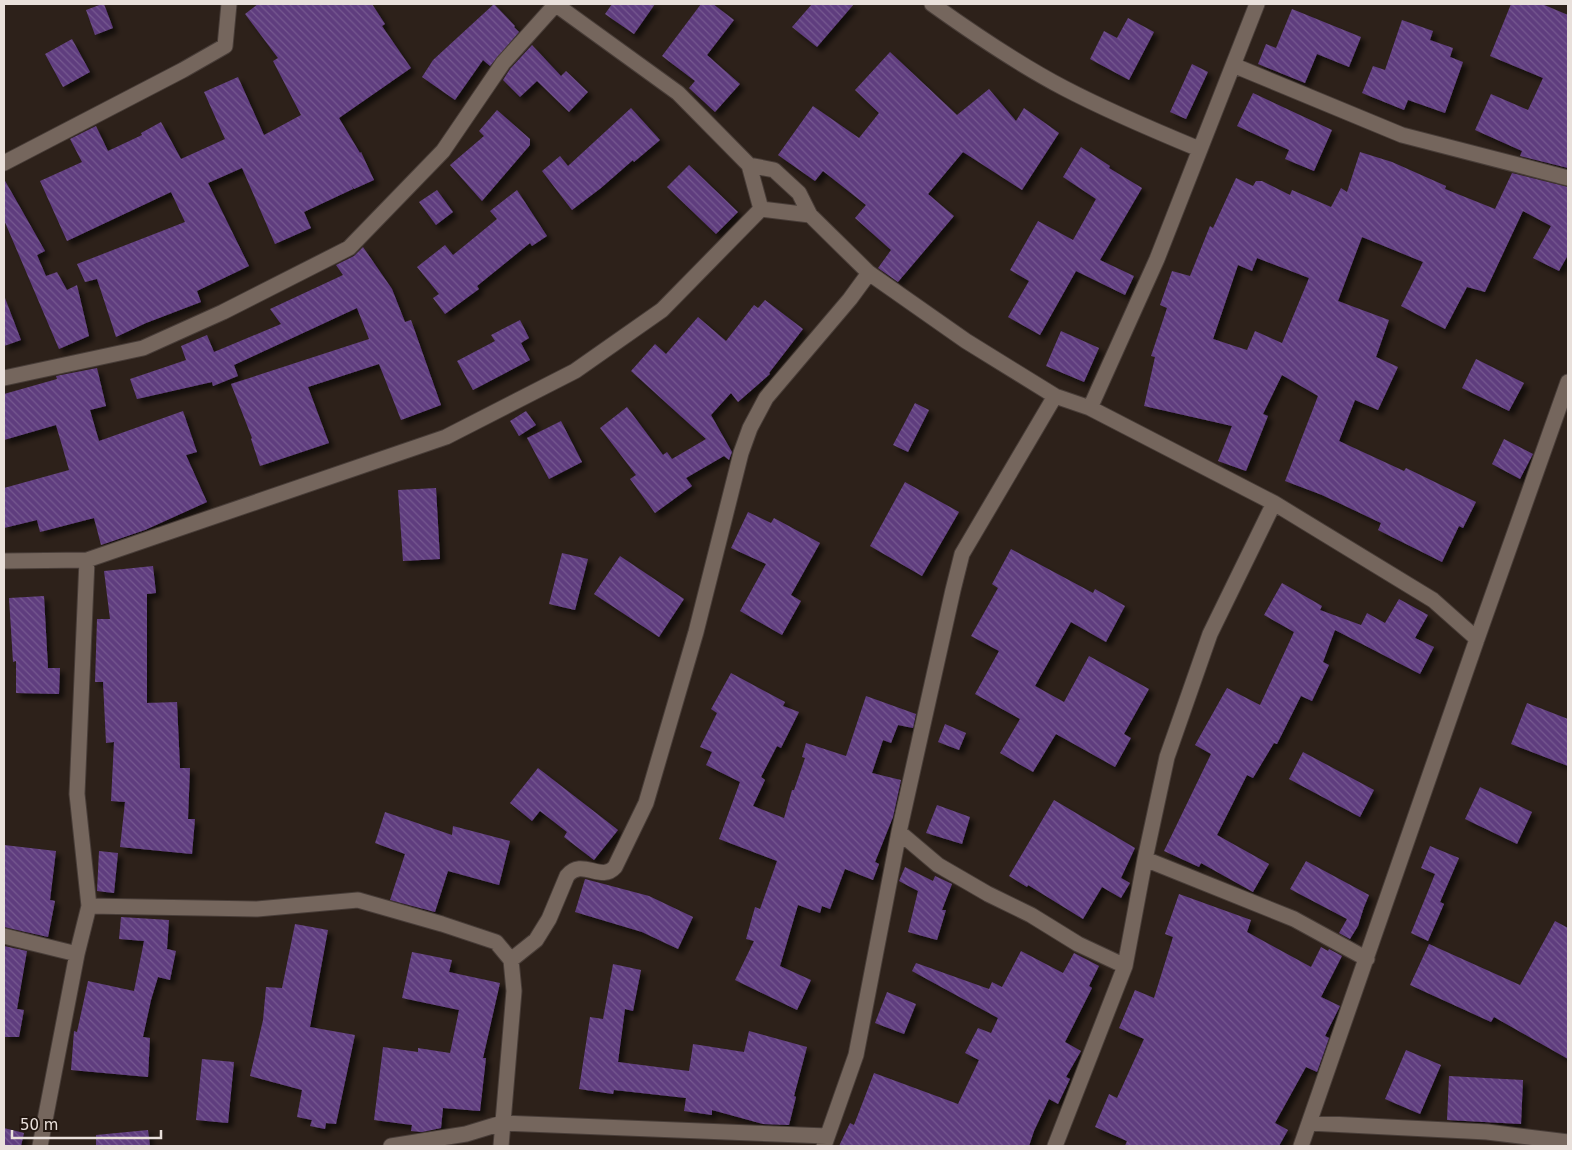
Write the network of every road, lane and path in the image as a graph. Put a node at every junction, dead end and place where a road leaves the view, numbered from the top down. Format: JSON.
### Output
{"nodes":[{"id":1,"x":229,"y":4,"type":"edge"},
{"id":2,"x":556,"y":4,"type":"edge"},
{"id":3,"x":932,"y":4,"type":"edge"},
{"id":4,"x":1257,"y":4,"type":"edge"},
{"id":5,"x":1233,"y":65,"type":"junction"},
{"id":6,"x":1200,"y":148,"type":"junction"},
{"id":7,"x":4,"y":163,"type":"edge"},
{"id":8,"x":749,"y":164,"type":"junction"},
{"id":9,"x":1568,"y":178,"type":"edge"},
{"id":10,"x":761,"y":209,"type":"junction"},
{"id":11,"x":810,"y":215,"type":"junction"},
{"id":12,"x":869,"y":274,"type":"junction"},
{"id":13,"x":4,"y":378,"type":"edge"},
{"id":14,"x":1568,"y":382,"type":"edge"},
{"id":15,"x":1055,"y":396,"type":"junction"},
{"id":16,"x":1090,"y":408,"type":"junction"},
{"id":17,"x":1274,"y":503,"type":"junction"},
{"id":18,"x":87,"y":560,"type":"junction"},
{"id":19,"x":4,"y":562,"type":"edge"},
{"id":20,"x":1477,"y":639,"type":"junction"},
{"id":21,"x":899,"y":832,"type":"junction"},
{"id":22,"x":1145,"y":859,"type":"junction"},
{"id":23,"x":89,"y":906,"type":"junction"},
{"id":24,"x":4,"y":936,"type":"edge"},
{"id":25,"x":77,"y":954,"type":"junction"},
{"id":26,"x":511,"y":960,"type":"junction"},
{"id":27,"x":1367,"y":960,"type":"junction"},
{"id":28,"x":1126,"y":966,"type":"junction"},
{"id":29,"x":502,"y":1123,"type":"junction"},
{"id":30,"x":1309,"y":1123,"type":"junction"},
{"id":31,"x":826,"y":1141,"type":"edge"},
{"id":32,"x":1568,"y":1142,"type":"edge"},
{"id":33,"x":40,"y":1146,"type":"edge"},
{"id":34,"x":392,"y":1146,"type":"edge"},
{"id":35,"x":501,"y":1146,"type":"edge"},
{"id":36,"x":1055,"y":1146,"type":"edge"},
{"id":37,"x":1301,"y":1146,"type":"edge"}],
"edges":[{"from":1,"to":7,"type":"street"},
{"from":2,"to":8,"type":"street"},
{"from":2,"to":13,"type":"street"},
{"from":3,"to":6,"type":"street"},
{"from":4,"to":5,"type":"street"},
{"from":5,"to":6,"type":"street"},
{"from":5,"to":9,"type":"street"},
{"from":6,"to":16,"type":"street"},
{"from":8,"to":10,"type":"street"},
{"from":8,"to":11,"type":"street"},
{"from":10,"to":11,"type":"street"},
{"from":10,"to":18,"type":"street"},
{"from":11,"to":12,"type":"street"},
{"from":12,"to":15,"type":"street"},
{"from":12,"to":26,"type":"street"},
{"from":14,"to":20,"type":"street"},
{"from":15,"to":16,"type":"street"},
{"from":15,"to":21,"type":"street"},
{"from":16,"to":17,"type":"street"},
{"from":17,"to":20,"type":"street"},
{"from":17,"to":22,"type":"street"},
{"from":18,"to":19,"type":"street"},
{"from":18,"to":23,"type":"street"},
{"from":20,"to":27,"type":"street"},
{"from":21,"to":28,"type":"street"},
{"from":21,"to":31,"type":"street"},
{"from":22,"to":27,"type":"street"},
{"from":22,"to":28,"type":"street"},
{"from":23,"to":25,"type":"street"},
{"from":23,"to":26,"type":"street"},
{"from":24,"to":25,"type":"street"},
{"from":25,"to":33,"type":"street"},
{"from":26,"to":29,"type":"street"},
{"from":27,"to":30,"type":"street"},
{"from":28,"to":36,"type":"street"},
{"from":29,"to":31,"type":"street"},
{"from":29,"to":34,"type":"street"},
{"from":29,"to":35,"type":"street"},
{"from":30,"to":32,"type":"street"},
{"from":30,"to":37,"type":"street"}]}
